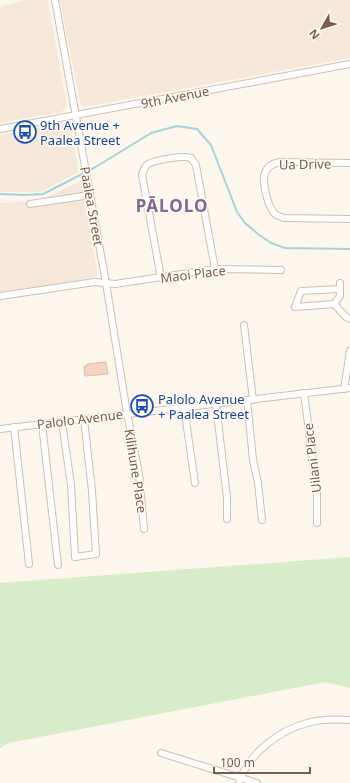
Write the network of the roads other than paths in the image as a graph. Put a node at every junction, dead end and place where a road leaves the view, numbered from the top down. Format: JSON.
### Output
{"nodes":[{"id":1,"x":55,"y":0,"type":"edge"},
{"id":2,"x":350,"y":64,"type":"edge"},
{"id":3,"x":75,"y":115,"type":"junction"},
{"id":4,"x":0,"y":129,"type":"edge"},
{"id":5,"x":350,"y":164,"type":"edge"},
{"id":6,"x":90,"y":195,"type":"junction"},
{"id":7,"x":30,"y":204,"type":"dead end"},
{"id":8,"x":350,"y":219,"type":"edge"},
{"id":9,"x":216,"y":269,"type":"junction"},
{"id":10,"x":281,"y":270,"type":"dead end"},
{"id":11,"x":161,"y":278,"type":"junction"},
{"id":12,"x":106,"y":283,"type":"junction"},
{"id":13,"x":0,"y":296,"type":"edge"},
{"id":14,"x":334,"y":304,"type":"junction"},
{"id":15,"x":350,"y":319,"type":"edge"},
{"id":16,"x":244,"y":325,"type":"dead end"},
{"id":17,"x":350,"y":351,"type":"edge"},
{"id":18,"x":347,"y":388,"type":"edge"},
{"id":19,"x":304,"y":393,"type":"junction"},
{"id":20,"x":250,"y":400,"type":"junction"},
{"id":21,"x":216,"y":404,"type":"junction"},
{"id":22,"x":184,"y":407,"type":"junction"},
{"id":23,"x":127,"y":413,"type":"junction"},
{"id":24,"x":84,"y":419,"type":"junction"},
{"id":25,"x":62,"y":422,"type":"junction"},
{"id":26,"x":42,"y":424,"type":"junction"},
{"id":27,"x":14,"y":427,"type":"junction"},
{"id":28,"x":0,"y":429,"type":"edge"},
{"id":29,"x":195,"y":483,"type":"dead end"},
{"id":30,"x":227,"y":519,"type":"dead end"},
{"id":31,"x":262,"y":520,"type":"dead end"},
{"id":32,"x":317,"y":523,"type":"dead end"},
{"id":33,"x":144,"y":529,"type":"dead end"},
{"id":34,"x":29,"y":564,"type":"dead end"},
{"id":35,"x":58,"y":565,"type":"dead end"},
{"id":36,"x":350,"y":720,"type":"edge"},
{"id":37,"x":161,"y":753,"type":"dead end"},
{"id":38,"x":240,"y":780,"type":"edge"},
{"id":39,"x":257,"y":783,"type":"edge"}],
"edges":[{"from":1,"to":3,"type":"street","name":"Paalea Street"},
{"from":2,"to":3,"type":"street","name":"9th Avenue"},
{"from":3,"to":4,"type":"street","name":"9th Avenue"},
{"from":3,"to":6,"type":"street","name":"Paalea Street"},
{"from":5,"to":8,"type":"street","name":"Ua Drive"},
{"from":6,"to":7,"type":"street"},
{"from":6,"to":12,"type":"street","name":"Paalea Street"},
{"from":9,"to":10,"type":"street","name":"Maoi Place"},
{"from":9,"to":11,"type":"street","name":"Maoi Place"},
{"from":9,"to":11,"type":"street"},
{"from":11,"to":12,"type":"street","name":"Maoi Place"},
{"from":12,"to":13,"type":"street","name":"Maoi Place"},
{"from":12,"to":23,"type":"street","name":"Paalea Street"},
{"from":14,"to":14,"type":"street"},
{"from":14,"to":15,"type":"street"},
{"from":16,"to":20,"type":"street"},
{"from":17,"to":18,"type":"street"},
{"from":18,"to":19,"type":"street","name":"Palolo Avenue"},
{"from":19,"to":20,"type":"street","name":"Palolo Avenue"},
{"from":19,"to":32,"type":"street","name":"Uilani Place"},
{"from":20,"to":21,"type":"street","name":"Palolo Avenue"},
{"from":20,"to":31,"type":"street"},
{"from":21,"to":22,"type":"street","name":"Palolo Avenue"},
{"from":21,"to":30,"type":"street"},
{"from":22,"to":23,"type":"street","name":"Palolo Avenue"},
{"from":22,"to":29,"type":"street"},
{"from":23,"to":24,"type":"street","name":"Palolo Avenue"},
{"from":23,"to":33,"type":"street","name":"Kilihune Place"},
{"from":24,"to":25,"type":"street","name":"Palolo Avenue"},
{"from":24,"to":25,"type":"street"},
{"from":25,"to":26,"type":"street","name":"Palolo Avenue"},
{"from":26,"to":27,"type":"street","name":"Palolo Avenue"},
{"from":26,"to":35,"type":"street"},
{"from":27,"to":28,"type":"street","name":"Palolo Avenue"},
{"from":27,"to":34,"type":"street"},
{"from":36,"to":38,"type":"street"},
{"from":37,"to":38,"type":"street"},
{"from":38,"to":39,"type":"street"}]}
